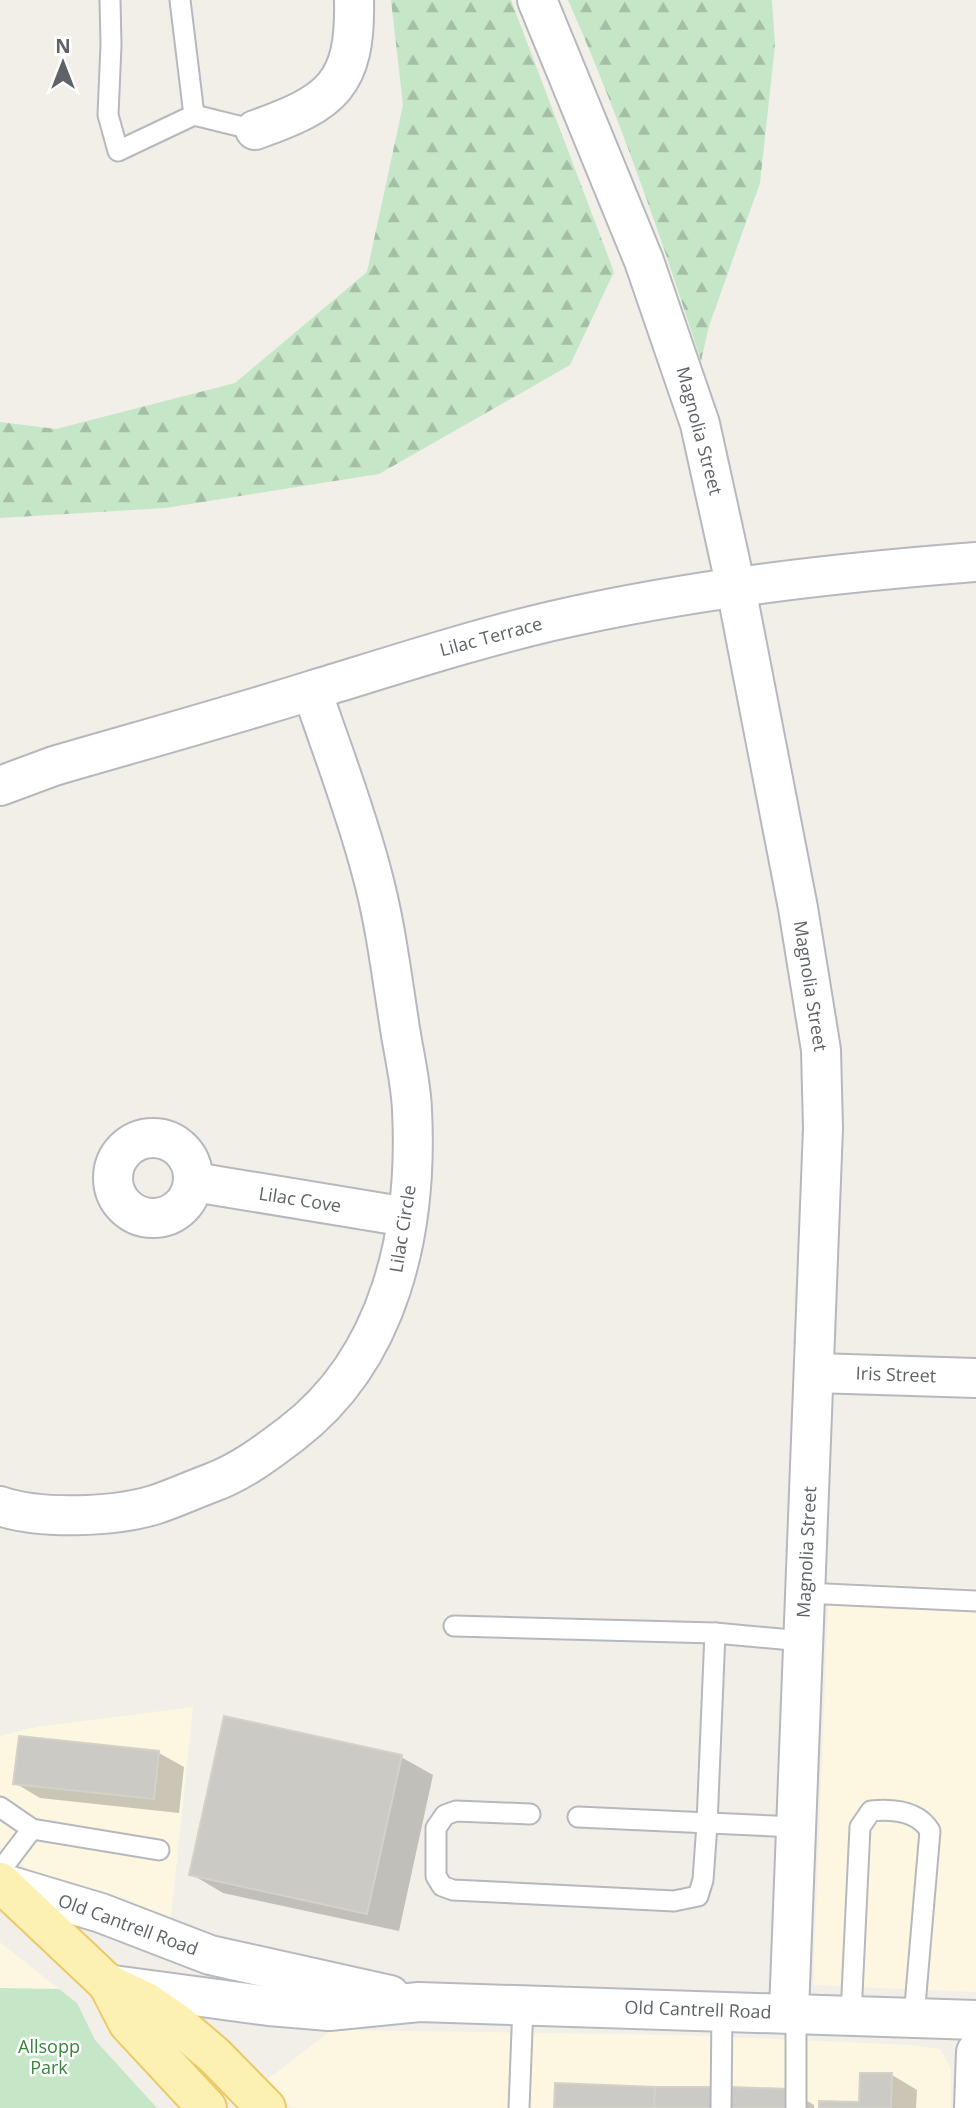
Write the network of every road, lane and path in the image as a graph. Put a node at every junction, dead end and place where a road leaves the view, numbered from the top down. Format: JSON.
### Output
{"nodes":[{"id":1,"x":110,"y":0,"type":"edge"},
{"id":2,"x":180,"y":0,"type":"edge"},
{"id":3,"x":354,"y":0,"type":"edge"},
{"id":4,"x":537,"y":0,"type":"edge"},
{"id":5,"x":194,"y":115,"type":"junction"},
{"id":6,"x":255,"y":130,"type":"joint"},
{"id":7,"x":976,"y":562,"type":"edge"},
{"id":8,"x":736,"y":588,"type":"junction"},
{"id":9,"x":312,"y":691,"type":"junction"},
{"id":10,"x":7,"y":772,"type":"edge"},
{"id":11,"x":194,"y":1182,"type":"dead end"},
{"id":12,"x":407,"y":1217,"type":"junction"},
{"id":13,"x":815,"y":1373,"type":"junction"},
{"id":14,"x":976,"y":1378,"type":"edge"},
{"id":15,"x":0,"y":1506,"type":"edge"},
{"id":16,"x":804,"y":1593,"type":"junction"},
{"id":17,"x":976,"y":1601,"type":"edge"},
{"id":18,"x":454,"y":1626,"type":"dead end"},
{"id":19,"x":715,"y":1633,"type":"junction"},
{"id":20,"x":803,"y":1640,"type":"junction"},
{"id":21,"x":0,"y":1807,"type":"edge"},
{"id":22,"x":530,"y":1814,"type":"dead end"},
{"id":23,"x":578,"y":1817,"type":"dead end"},
{"id":24,"x":707,"y":1824,"type":"junction"},
{"id":25,"x":796,"y":1827,"type":"junction"},
{"id":26,"x":32,"y":1829,"type":"junction"},
{"id":27,"x":159,"y":1850,"type":"dead end"},
{"id":28,"x":0,"y":1871,"type":"edge"},
{"id":29,"x":0,"y":1883,"type":"edge"},
{"id":30,"x":108,"y":1984,"type":"junction"},
{"id":31,"x":419,"y":2002,"type":"junction"},
{"id":32,"x":523,"y":2005,"type":"junction"},
{"id":33,"x":722,"y":2010,"type":"junction"},
{"id":34,"x":793,"y":2012,"type":"junction"},
{"id":35,"x":851,"y":2015,"type":"junction"},
{"id":36,"x":914,"y":2017,"type":"junction"},
{"id":37,"x":976,"y":2020,"type":"edge"},
{"id":38,"x":976,"y":2052,"type":"edge"},
{"id":39,"x":207,"y":2108,"type":"edge"},
{"id":40,"x":267,"y":2108,"type":"edge"},
{"id":41,"x":519,"y":2108,"type":"edge"},
{"id":42,"x":721,"y":2108,"type":"edge"},
{"id":43,"x":796,"y":2108,"type":"edge"},
{"id":44,"x":974,"y":2108,"type":"edge"}],
"edges":[{"from":1,"to":5,"type":"lane"},
{"from":2,"to":5,"type":"lane"},
{"from":3,"to":6,"type":"street"},
{"from":4,"to":8,"type":"street","name":"Magnolia Street"},
{"from":5,"to":6,"type":"lane"},
{"from":7,"to":8,"type":"street","name":"Lilac Terrace"},
{"from":8,"to":9,"type":"street","name":"Lilac Terrace"},
{"from":8,"to":13,"type":"street","name":"Magnolia Street"},
{"from":9,"to":10,"type":"street","name":"Lilac Terrace"},
{"from":9,"to":12,"type":"street","name":"Lilac Circle"},
{"from":11,"to":12,"type":"street","name":"Lilac Cove"},
{"from":12,"to":15,"type":"street","name":"Lilac Circle"},
{"from":13,"to":14,"type":"street","name":"Iris Street"},
{"from":13,"to":16,"type":"street","name":"Magnolia Street"},
{"from":16,"to":17,"type":"lane"},
{"from":16,"to":20,"type":"street","name":"Magnolia Street"},
{"from":18,"to":19,"type":"lane"},
{"from":19,"to":20,"type":"lane"},
{"from":19,"to":24,"type":"lane"},
{"from":20,"to":25,"type":"street","name":"Magnolia Street"},
{"from":21,"to":26,"type":"lane"},
{"from":22,"to":24,"type":"lane"},
{"from":23,"to":24,"type":"lane"},
{"from":24,"to":25,"type":"lane"},
{"from":25,"to":34,"type":"street","name":"Magnolia Street"},
{"from":26,"to":27,"type":"lane"},
{"from":26,"to":28,"type":"lane"},
{"from":29,"to":30,"type":"main road"},
{"from":29,"to":31,"type":"street","name":"Old Cantrell Road"},
{"from":30,"to":31,"type":"street","name":"Old Cantrell Road"},
{"from":30,"to":39,"type":"main road"},
{"from":30,"to":40,"type":"main road"},
{"from":31,"to":32,"type":"street","name":"Old Cantrell Road"},
{"from":32,"to":33,"type":"street","name":"Old Cantrell Road"},
{"from":32,"to":41,"type":"lane"},
{"from":33,"to":34,"type":"street","name":"Old Cantrell Road"},
{"from":33,"to":42,"type":"lane"},
{"from":34,"to":35,"type":"street","name":"Old Cantrell Road"},
{"from":34,"to":43,"type":"lane"},
{"from":35,"to":36,"type":"street","name":"Old Cantrell Road"},
{"from":35,"to":36,"type":"lane"},
{"from":36,"to":37,"type":"street","name":"Old Cantrell Road"},
{"from":38,"to":44,"type":"street"}]}
